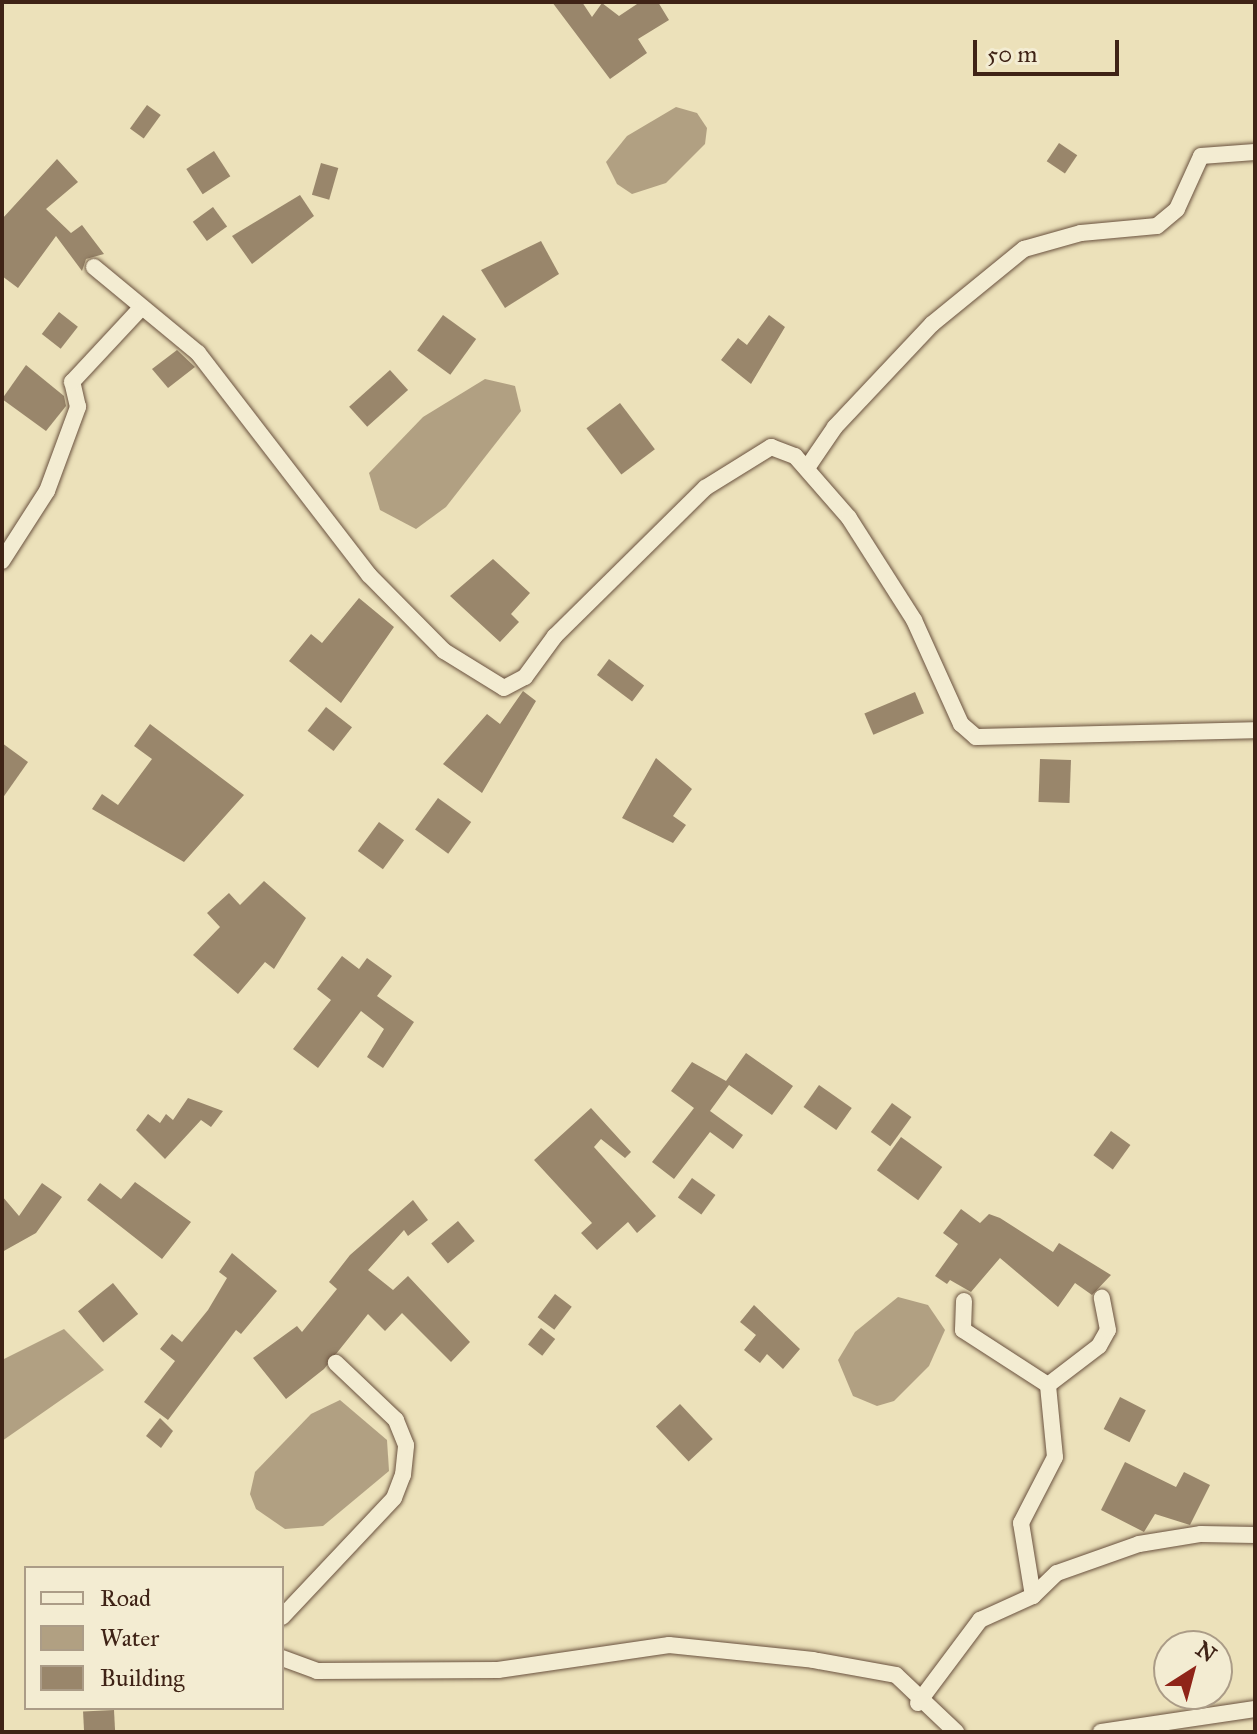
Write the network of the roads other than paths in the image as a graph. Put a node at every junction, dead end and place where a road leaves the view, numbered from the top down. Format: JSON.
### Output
{"nodes":[{"id":1,"x":1255,"y":152,"type":"edge"},
{"id":2,"x":94,"y":267,"type":"dead end"},
{"id":3,"x":141,"y":308,"type":"junction"},
{"id":4,"x":807,"y":468,"type":"junction"},
{"id":5,"x":2,"y":561,"type":"edge"},
{"id":6,"x":1255,"y":730,"type":"edge"},
{"id":7,"x":1102,"y":1298,"type":"dead end"},
{"id":8,"x":964,"y":1301,"type":"dead end"},
{"id":9,"x":336,"y":1363,"type":"dead end"},
{"id":10,"x":1048,"y":1385,"type":"junction"},
{"id":11,"x":1255,"y":1535,"type":"edge"},
{"id":12,"x":1033,"y":1596,"type":"junction"},
{"id":13,"x":284,"y":1615,"type":"edge"},
{"id":14,"x":284,"y":1659,"type":"edge"},
{"id":15,"x":918,"y":1703,"type":"junction"},
{"id":16,"x":1255,"y":1709,"type":"edge"},
{"id":17,"x":956,"y":1732,"type":"edge"},
{"id":18,"x":1101,"y":1732,"type":"edge"}],
"edges":[{"from":1,"to":4,"type":"street"},
{"from":2,"to":3,"type":"street"},
{"from":3,"to":4,"type":"street"},
{"from":3,"to":5,"type":"street"},
{"from":4,"to":6,"type":"street"},
{"from":7,"to":10,"type":"street"},
{"from":8,"to":10,"type":"street"},
{"from":9,"to":13,"type":"street"},
{"from":10,"to":12,"type":"street"},
{"from":11,"to":12,"type":"street"},
{"from":12,"to":15,"type":"street"},
{"from":14,"to":15,"type":"street"},
{"from":15,"to":17,"type":"street"},
{"from":16,"to":18,"type":"street"}]}
